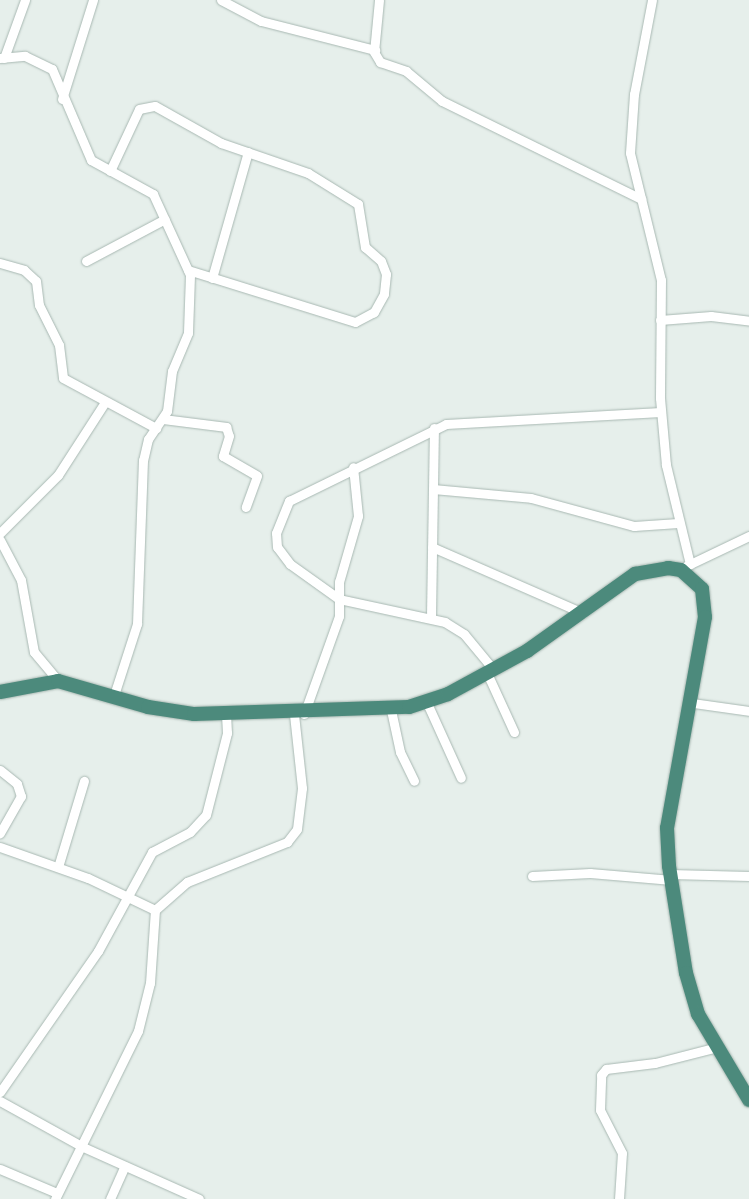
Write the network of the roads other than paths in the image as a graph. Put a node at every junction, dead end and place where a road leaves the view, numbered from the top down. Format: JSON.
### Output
{"nodes":[{"id":1,"x":25,"y":0,"type":"edge"},
{"id":2,"x":93,"y":0,"type":"edge"},
{"id":3,"x":220,"y":0,"type":"edge"},
{"id":4,"x":379,"y":0,"type":"edge"},
{"id":5,"x":652,"y":0,"type":"edge"},
{"id":6,"x":375,"y":50,"type":"junction"},
{"id":7,"x":2,"y":58,"type":"edge"},
{"id":8,"x":62,"y":99,"type":"junction"},
{"id":9,"x":248,"y":152,"type":"junction"},
{"id":10,"x":110,"y":171,"type":"junction"},
{"id":11,"x":641,"y":200,"type":"junction"},
{"id":12,"x":165,"y":219,"type":"junction"},
{"id":13,"x":86,"y":261,"type":"dead end"},
{"id":14,"x":0,"y":263,"type":"edge"},
{"id":15,"x":188,"y":270,"type":"junction"},
{"id":16,"x":212,"y":278,"type":"junction"},
{"id":17,"x":660,"y":320,"type":"junction"},
{"id":18,"x":749,"y":321,"type":"edge"},
{"id":19,"x":105,"y":402,"type":"junction"},
{"id":20,"x":661,"y":412,"type":"junction"},
{"id":21,"x":163,"y":419,"type":"junction"},
{"id":22,"x":156,"y":428,"type":"junction"},
{"id":23,"x":434,"y":428,"type":"junction"},
{"id":24,"x":353,"y":467,"type":"junction"},
{"id":25,"x":433,"y":488,"type":"junction"},
{"id":26,"x":246,"y":507,"type":"dead end"},
{"id":27,"x":678,"y":523,"type":"junction"},
{"id":28,"x":0,"y":532,"type":"edge"},
{"id":29,"x":749,"y":536,"type":"edge"},
{"id":30,"x":0,"y":540,"type":"edge"},
{"id":31,"x":432,"y":546,"type":"junction"},
{"id":32,"x":686,"y":567,"type":"junction"},
{"id":33,"x":340,"y":599,"type":"junction"},
{"id":34,"x":583,"y":613,"type":"junction"},
{"id":35,"x":431,"y":616,"type":"junction"},
{"id":36,"x":490,"y":671,"type":"junction"},
{"id":37,"x":58,"y":680,"type":"junction"},
{"id":38,"x":0,"y":692,"type":"edge"},
{"id":39,"x":114,"y":695,"type":"junction"},
{"id":40,"x":427,"y":702,"type":"junction"},
{"id":41,"x":693,"y":703,"type":"junction"},
{"id":42,"x":390,"y":710,"type":"junction"},
{"id":43,"x":749,"y":711,"type":"edge"},
{"id":44,"x":299,"y":714,"type":"junction"},
{"id":45,"x":226,"y":715,"type":"junction"},
{"id":46,"x":514,"y":732,"type":"dead end"},
{"id":47,"x":0,"y":770,"type":"edge"},
{"id":48,"x":461,"y":778,"type":"dead end"},
{"id":49,"x":84,"y":781,"type":"dead end"},
{"id":50,"x":414,"y":781,"type":"dead end"},
{"id":51,"x":0,"y":814,"type":"edge"},
{"id":52,"x":7,"y":821,"type":"junction"},
{"id":53,"x":0,"y":833,"type":"edge"},
{"id":54,"x":0,"y":847,"type":"edge"},
{"id":55,"x":58,"y":868,"type":"junction"},
{"id":56,"x":532,"y":876,"type":"dead end"},
{"id":57,"x":749,"y":876,"type":"edge"},
{"id":58,"x":671,"y":877,"type":"junction"},
{"id":59,"x":128,"y":898,"type":"junction"},
{"id":60,"x":155,"y":910,"type":"junction"},
{"id":61,"x":714,"y":1048,"type":"junction"},
{"id":62,"x":0,"y":1092,"type":"edge"},
{"id":63,"x":749,"y":1100,"type":"edge"},
{"id":64,"x":0,"y":1101,"type":"edge"},
{"id":65,"x":83,"y":1147,"type":"junction"},
{"id":66,"x":125,"y":1166,"type":"junction"},
{"id":67,"x":0,"y":1169,"type":"edge"},
{"id":68,"x":56,"y":1196,"type":"edge"},
{"id":69,"x":110,"y":1199,"type":"edge"},
{"id":70,"x":199,"y":1199,"type":"edge"},
{"id":71,"x":619,"y":1199,"type":"edge"}],
"edges":[{"from":1,"to":7,"type":"street"},
{"from":2,"to":8,"type":"street"},
{"from":3,"to":6,"type":"street"},
{"from":4,"to":6,"type":"street"},
{"from":5,"to":11,"type":"street"},
{"from":6,"to":11,"type":"street"},
{"from":7,"to":8,"type":"street"},
{"from":8,"to":10,"type":"street"},
{"from":9,"to":10,"type":"street"},
{"from":9,"to":16,"type":"street"},
{"from":9,"to":16,"type":"street"},
{"from":10,"to":12,"type":"street"},
{"from":11,"to":17,"type":"street"},
{"from":12,"to":13,"type":"street"},
{"from":12,"to":15,"type":"street"},
{"from":14,"to":19,"type":"street"},
{"from":15,"to":16,"type":"street"},
{"from":15,"to":21,"type":"street"},
{"from":17,"to":18,"type":"street"},
{"from":17,"to":20,"type":"street"},
{"from":19,"to":22,"type":"street"},
{"from":19,"to":28,"type":"street"},
{"from":20,"to":23,"type":"street"},
{"from":20,"to":27,"type":"street"},
{"from":21,"to":22,"type":"street"},
{"from":21,"to":26,"type":"street"},
{"from":22,"to":39,"type":"street"},
{"from":23,"to":24,"type":"street"},
{"from":23,"to":25,"type":"street"},
{"from":24,"to":33,"type":"street"},
{"from":24,"to":33,"type":"street"},
{"from":25,"to":27,"type":"street"},
{"from":25,"to":31,"type":"street"},
{"from":27,"to":32,"type":"street"},
{"from":29,"to":32,"type":"street"},
{"from":30,"to":37,"type":"street"},
{"from":31,"to":34,"type":"street"},
{"from":31,"to":35,"type":"street"},
{"from":32,"to":34,"type":"highway"},
{"from":32,"to":41,"type":"highway"},
{"from":33,"to":35,"type":"street"},
{"from":33,"to":44,"type":"street"},
{"from":34,"to":36,"type":"highway"},
{"from":35,"to":36,"type":"street"},
{"from":36,"to":40,"type":"highway"},
{"from":36,"to":46,"type":"street"},
{"from":37,"to":38,"type":"highway"},
{"from":37,"to":39,"type":"highway"},
{"from":39,"to":45,"type":"highway"},
{"from":40,"to":42,"type":"highway"},
{"from":40,"to":48,"type":"street"},
{"from":41,"to":43,"type":"street"},
{"from":41,"to":58,"type":"highway"},
{"from":42,"to":44,"type":"highway"},
{"from":42,"to":50,"type":"street"},
{"from":44,"to":45,"type":"highway"},
{"from":44,"to":60,"type":"street"},
{"from":45,"to":59,"type":"street"},
{"from":47,"to":52,"type":"street"},
{"from":49,"to":55,"type":"street"},
{"from":51,"to":52,"type":"street"},
{"from":52,"to":53,"type":"street"},
{"from":54,"to":55,"type":"street"},
{"from":55,"to":59,"type":"street"},
{"from":56,"to":58,"type":"street"},
{"from":57,"to":58,"type":"street"},
{"from":58,"to":61,"type":"highway"},
{"from":59,"to":60,"type":"street"},
{"from":59,"to":62,"type":"street"},
{"from":60,"to":65,"type":"street"},
{"from":61,"to":63,"type":"highway"},
{"from":61,"to":71,"type":"street"},
{"from":64,"to":65,"type":"street"},
{"from":65,"to":66,"type":"street"},
{"from":65,"to":68,"type":"street"},
{"from":66,"to":69,"type":"street"},
{"from":66,"to":70,"type":"street"},
{"from":67,"to":68,"type":"street"}]}
